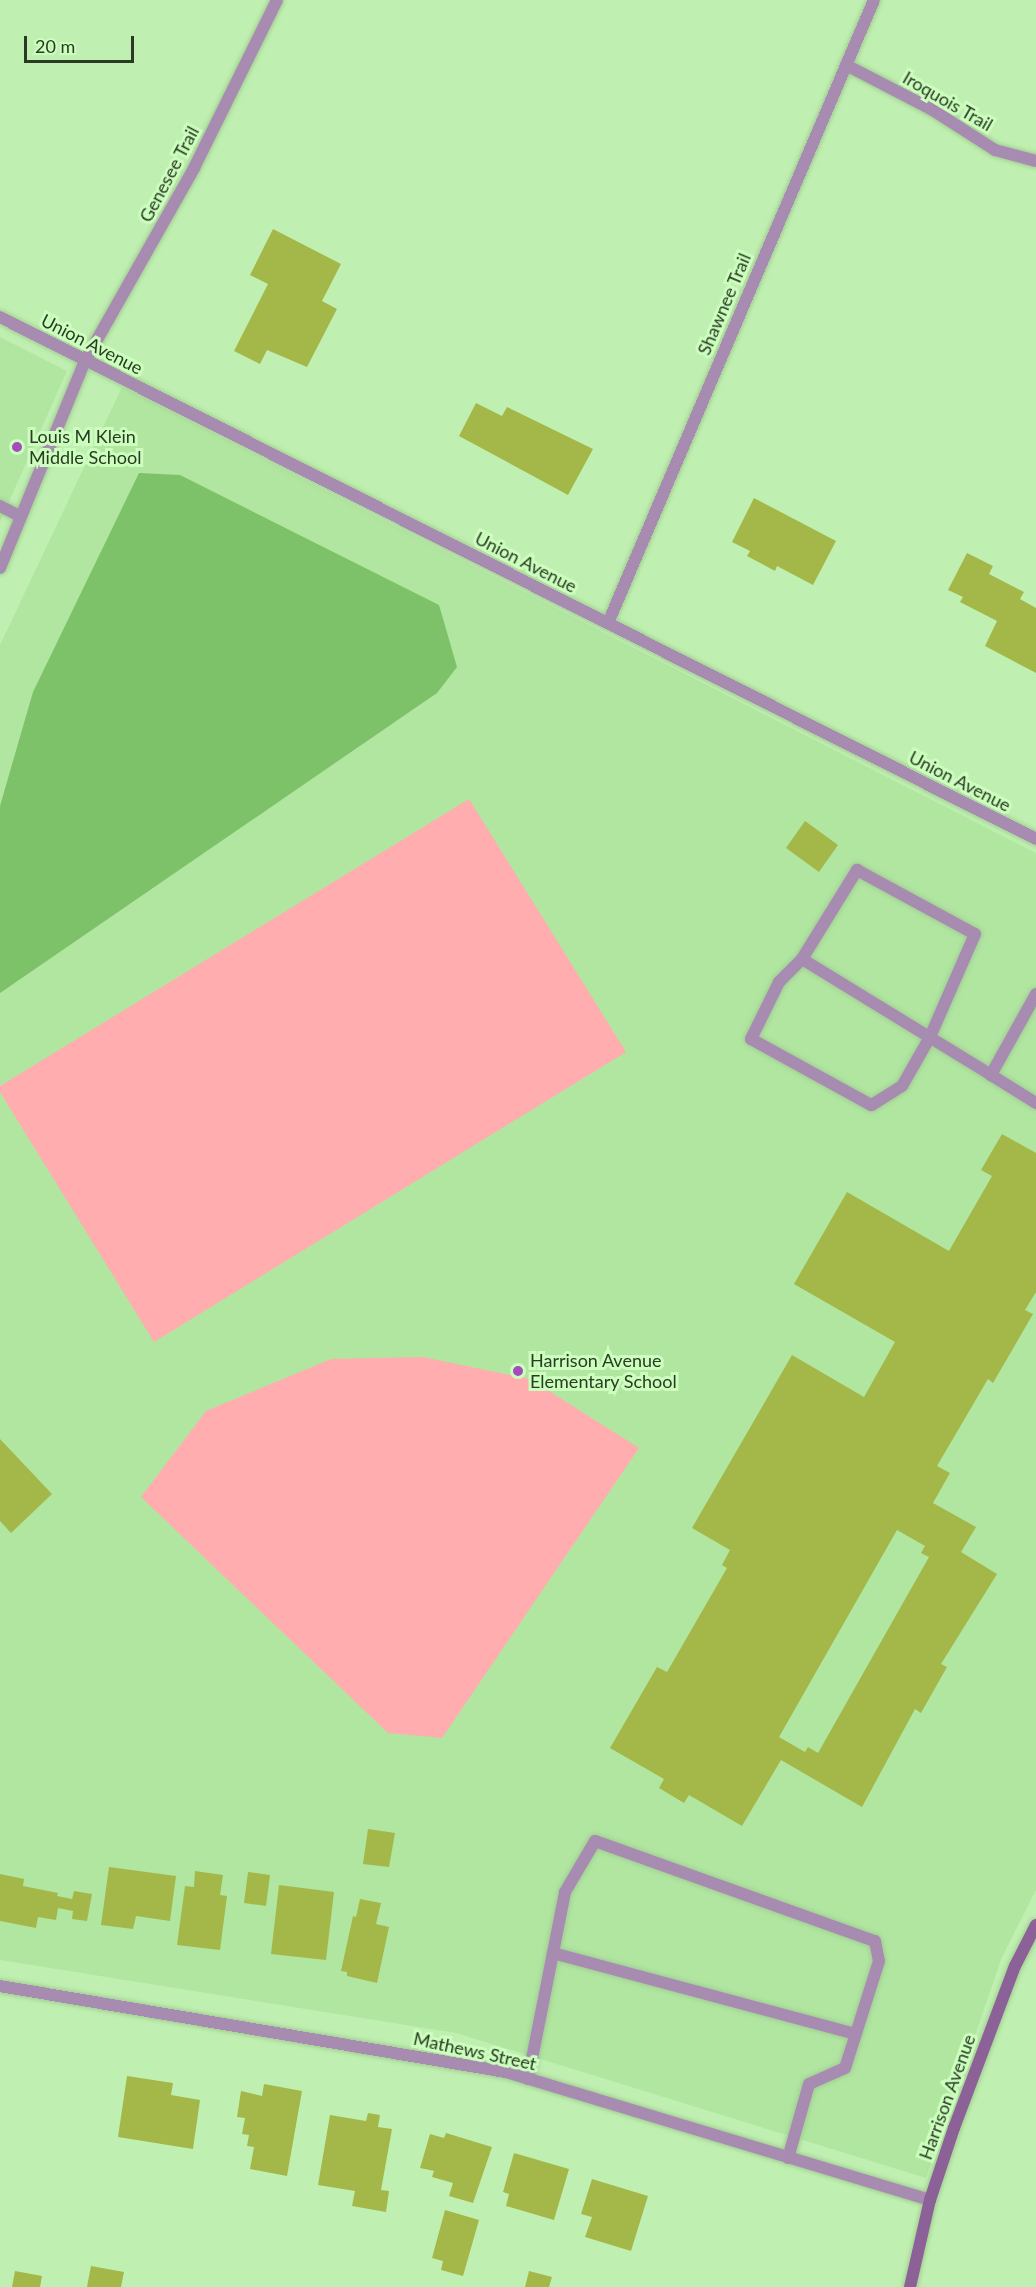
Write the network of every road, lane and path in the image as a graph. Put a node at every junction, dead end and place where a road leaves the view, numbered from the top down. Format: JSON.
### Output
{"nodes":[{"id":1,"x":277,"y":0,"type":"edge"},
{"id":2,"x":874,"y":0,"type":"edge"},
{"id":3,"x":846,"y":65,"type":"junction"},
{"id":4,"x":1036,"y":161,"type":"edge"},
{"id":5,"x":0,"y":318,"type":"edge"},
{"id":6,"x":85,"y":361,"type":"junction"},
{"id":7,"x":0,"y":506,"type":"edge"},
{"id":8,"x":20,"y":516,"type":"junction"},
{"id":9,"x":0,"y":568,"type":"edge"},
{"id":10,"x":608,"y":623,"type":"junction"},
{"id":11,"x":1036,"y":839,"type":"edge"},
{"id":12,"x":802,"y":959,"type":"junction"},
{"id":13,"x":1036,"y":994,"type":"edge"},
{"id":14,"x":930,"y":1037,"type":"junction"},
{"id":15,"x":991,"y":1075,"type":"junction"},
{"id":16,"x":1036,"y":1103,"type":"edge"},
{"id":17,"x":1036,"y":1925,"type":"edge"},
{"id":18,"x":554,"y":1953,"type":"junction"},
{"id":19,"x":0,"y":1986,"type":"edge"},
{"id":20,"x":855,"y":2034,"type":"junction"},
{"id":21,"x":528,"y":2079,"type":"junction"},
{"id":22,"x":788,"y":2158,"type":"junction"},
{"id":23,"x":930,"y":2200,"type":"junction"},
{"id":24,"x":910,"y":2287,"type":"edge"}],
"edges":[{"from":1,"to":6,"type":"street","name":"Genesee Trail"},
{"from":2,"to":3,"type":"street","name":"Shawnee Trail"},
{"from":3,"to":4,"type":"street","name":"Iroquois Trail"},
{"from":3,"to":10,"type":"street","name":"Shawnee Trail"},
{"from":5,"to":6,"type":"street","name":"Union Avenue"},
{"from":6,"to":8,"type":"street","name":"Genesee Trail"},
{"from":6,"to":10,"type":"street","name":"Union Avenue"},
{"from":7,"to":8,"type":"street"},
{"from":8,"to":9,"type":"street","name":"Genesee Trail"},
{"from":10,"to":11,"type":"street","name":"Union Avenue"},
{"from":12,"to":14,"type":"street"},
{"from":12,"to":14,"type":"street"},
{"from":12,"to":14,"type":"street"},
{"from":13,"to":15,"type":"street"},
{"from":14,"to":15,"type":"street"},
{"from":15,"to":16,"type":"street"},
{"from":17,"to":23,"type":"main road","name":"Harrison Avenue"},
{"from":18,"to":20,"type":"street"},
{"from":18,"to":20,"type":"street"},
{"from":18,"to":21,"type":"street"},
{"from":19,"to":21,"type":"street","name":"Mathews Street"},
{"from":20,"to":22,"type":"street"},
{"from":21,"to":22,"type":"street","name":"Mathews Street"},
{"from":22,"to":23,"type":"street","name":"Mathews Street"},
{"from":23,"to":24,"type":"main road","name":"Harrison Avenue"}]}
